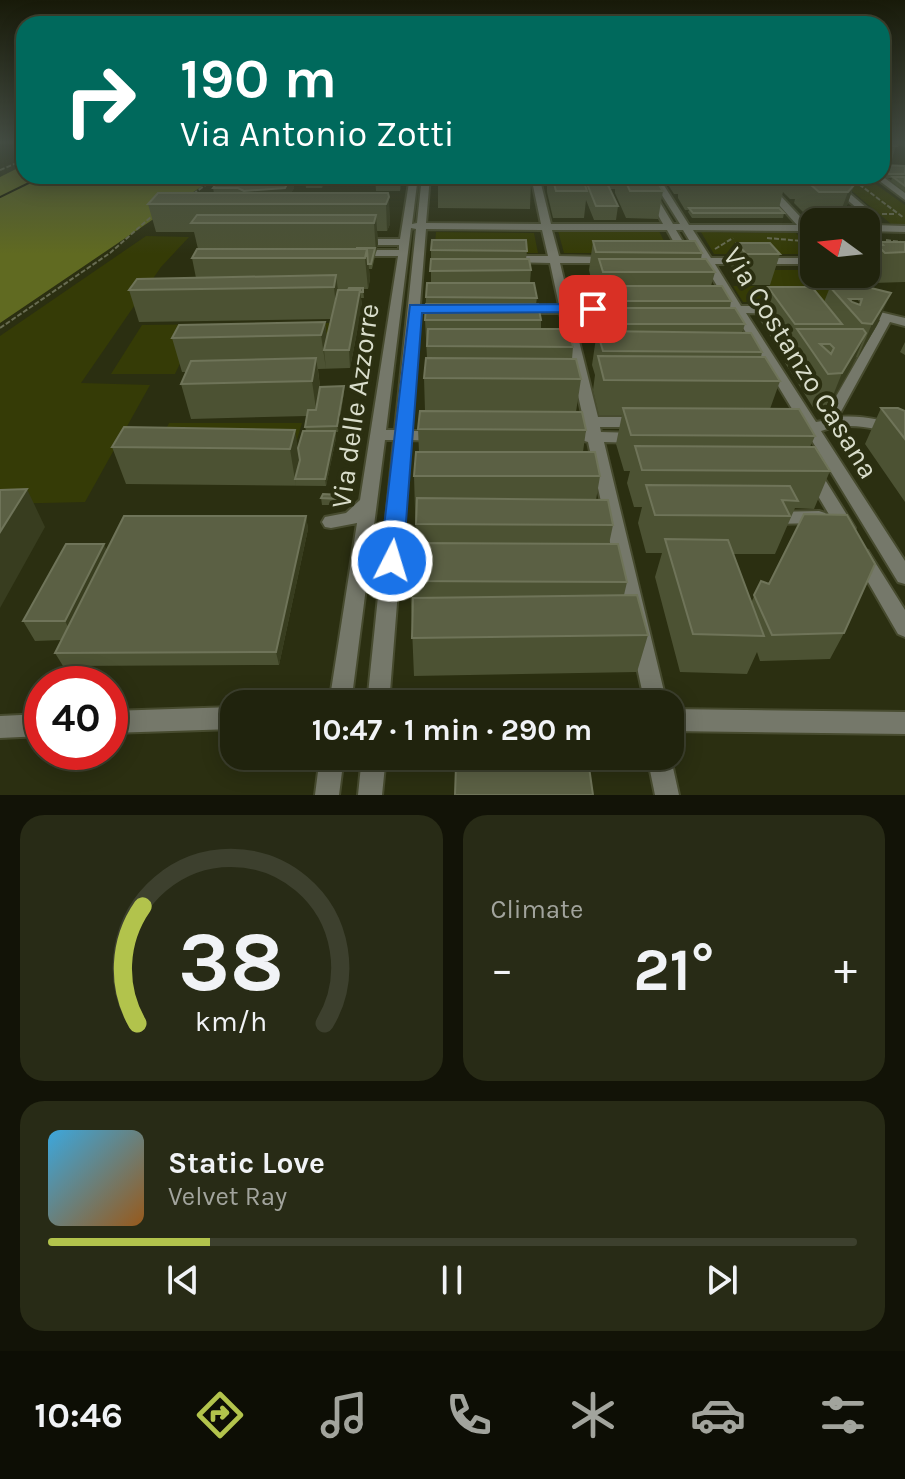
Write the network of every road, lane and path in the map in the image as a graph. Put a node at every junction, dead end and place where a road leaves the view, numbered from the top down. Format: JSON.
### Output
{"nodes":[{"id":1,"x":206,"y":184,"type":"edge"},
{"id":2,"x":413,"y":184,"type":"edge"},
{"id":3,"x":425,"y":184,"type":"edge"},
{"id":4,"x":537,"y":184,"type":"edge"},
{"id":5,"x":643,"y":184,"type":"edge"},
{"id":6,"x":657,"y":184,"type":"edge"},
{"id":7,"x":661,"y":184,"type":"edge"},
{"id":8,"x":765,"y":184,"type":"edge"},
{"id":9,"x":834,"y":184,"type":"edge"},
{"id":10,"x":859,"y":184,"type":"edge"},
{"id":11,"x":888,"y":184,"type":"edge"},
{"id":12,"x":412,"y":190,"type":"junction"},
{"id":13,"x":425,"y":190,"type":"junction"},
{"id":14,"x":440,"y":190,"type":"edge"},
{"id":15,"x":645,"y":191,"type":"junction"},
{"id":16,"x":188,"y":196,"type":"edge"},
{"id":17,"x":905,"y":197,"type":"edge"},
{"id":18,"x":863,"y":208,"type":"edge"},
{"id":19,"x":157,"y":213,"type":"edge"},
{"id":20,"x":905,"y":213,"type":"edge"},
{"id":21,"x":883,"y":214,"type":"dead end"},
{"id":22,"x":899,"y":214,"type":"junction"},
{"id":23,"x":800,"y":218,"type":"edge"},
{"id":24,"x":905,"y":218,"type":"edge"},
{"id":25,"x":546,"y":227,"type":"junction"},
{"id":26,"x":679,"y":228,"type":"junction"},
{"id":27,"x":800,"y":228,"type":"edge"},
{"id":28,"x":905,"y":229,"type":"edge"},
{"id":29,"x":880,"y":230,"type":"edge"},
{"id":30,"x":409,"y":235,"type":"junction"},
{"id":31,"x":741,"y":236,"type":"dead end"},
{"id":32,"x":760,"y":237,"type":"dead end"},
{"id":33,"x":880,"y":238,"type":"edge"},
{"id":34,"x":800,"y":239,"type":"edge"},
{"id":35,"x":886,"y":240,"type":"junction"},
{"id":36,"x":903,"y":242,"type":"edge"},
{"id":37,"x":880,"y":244,"type":"edge"},
{"id":38,"x":889,"y":246,"type":"junction"},
{"id":39,"x":343,"y":247,"type":"edge"},
{"id":40,"x":494,"y":259,"type":"edge"},
{"id":41,"x":615,"y":260,"type":"edge"},
{"id":42,"x":693,"y":260,"type":"junction"},
{"id":43,"x":905,"y":260,"type":"edge"},
{"id":44,"x":800,"y":261,"type":"edge"},
{"id":45,"x":880,"y":261,"type":"edge"},
{"id":46,"x":556,"y":264,"type":"junction"},
{"id":47,"x":859,"y":288,"type":"edge"},
{"id":48,"x":395,"y":309,"type":"junction"},
{"id":49,"x":420,"y":309,"type":"junction"},
{"id":50,"x":502,"y":309,"type":"edge"},
{"id":51,"x":565,"y":309,"type":"junction"},
{"id":52,"x":635,"y":309,"type":"edge"},
{"id":53,"x":712,"y":309,"type":"junction"},
{"id":54,"x":736,"y":309,"type":"junction"},
{"id":55,"x":792,"y":310,"type":"edge"},
{"id":56,"x":848,"y":311,"type":"edge"},
{"id":57,"x":869,"y":312,"type":"junction"},
{"id":58,"x":887,"y":317,"type":"junction"},
{"id":59,"x":905,"y":322,"type":"edge"},
{"id":60,"x":0,"y":328,"type":"edge"},
{"id":61,"x":731,"y":331,"type":"edge"},
{"id":62,"x":829,"y":421,"type":"junction"},
{"id":63,"x":409,"y":424,"type":"junction"},
{"id":64,"x":379,"y":427,"type":"junction"},
{"id":65,"x":811,"y":428,"type":"junction"},
{"id":66,"x":585,"y":429,"type":"junction"},
{"id":67,"x":654,"y":430,"type":"edge"},
{"id":68,"x":905,"y":432,"type":"edge"},
{"id":69,"x":450,"y":436,"type":"edge"},
{"id":70,"x":368,"y":503,"type":"junction"},
{"id":71,"x":839,"y":517,"type":"junction"},
{"id":72,"x":760,"y":518,"type":"edge"},
{"id":73,"x":331,"y":522,"type":"dead end"},
{"id":74,"x":905,"y":577,"type":"edge"},
{"id":75,"x":905,"y":628,"type":"edge"},
{"id":76,"x":342,"y":690,"type":"edge"},
{"id":77,"x":380,"y":690,"type":"edge"},
{"id":78,"x":652,"y":690,"type":"edge"},
{"id":79,"x":220,"y":718,"type":"edge"},
{"id":80,"x":684,"y":720,"type":"edge"},
{"id":81,"x":128,"y":721,"type":"edge"},
{"id":82,"x":905,"y":723,"type":"edge"},
{"id":83,"x":24,"y":726,"type":"edge"},
{"id":84,"x":0,"y":727,"type":"edge"},
{"id":85,"x":330,"y":770,"type":"edge"},
{"id":86,"x":373,"y":770,"type":"edge"},
{"id":87,"x":662,"y":770,"type":"edge"},
{"id":88,"x":327,"y":795,"type":"edge"},
{"id":89,"x":370,"y":795,"type":"edge"},
{"id":90,"x":667,"y":795,"type":"edge"}],
"edges":[{"from":1,"to":16,"type":"path"},
{"from":2,"to":12,"type":"street","name":"Via delle Azzorre"},
{"from":3,"to":13,"type":"street","name":"Via delle Azzorre"},
{"from":4,"to":25,"type":"street"},
{"from":5,"to":15,"type":"street","name":"Via Costanzo Casana"},
{"from":6,"to":15,"type":"street"},
{"from":7,"to":26,"type":"street","name":"Via Costanzo Casana"},
{"from":8,"to":23,"type":"street"},
{"from":9,"to":18,"type":"street"},
{"from":10,"to":22,"type":"path"},
{"from":11,"to":17,"type":"street"},
{"from":12,"to":13,"type":"street"},
{"from":12,"to":30,"type":"street","name":"Via delle Azzorre"},
{"from":13,"to":14,"type":"street"},
{"from":13,"to":30,"type":"street","name":"Via delle Azzorre"},
{"from":15,"to":26,"type":"street","name":"Via Costanzo Casana"},
{"from":19,"to":60,"type":"path"},
{"from":20,"to":22,"type":"path"},
{"from":21,"to":22,"type":"path"},
{"from":22,"to":24,"type":"path"},
{"from":25,"to":26,"type":"street"},
{"from":25,"to":30,"type":"street"},
{"from":25,"to":46,"type":"street"},
{"from":26,"to":27,"type":"street"},
{"from":26,"to":42,"type":"street","name":"Via Costanzo Casana"},
{"from":28,"to":29,"type":"street"},
{"from":30,"to":39,"type":"street"},
{"from":30,"to":48,"type":"street","name":"Via delle Azzorre"},
{"from":30,"to":49,"type":"street","name":"Via delle Azzorre"},
{"from":31,"to":42,"type":"path"},
{"from":32,"to":34,"type":"path"},
{"from":33,"to":35,"type":"path"},
{"from":35,"to":36,"type":"path"},
{"from":35,"to":38,"type":"path"},
{"from":36,"to":38,"type":"path"},
{"from":37,"to":38,"type":"path"},
{"from":40,"to":46,"type":"street"},
{"from":41,"to":46,"type":"street"},
{"from":42,"to":44,"type":"street"},
{"from":42,"to":53,"type":"street","name":"Via Costanzo Casana"},
{"from":42,"to":54,"type":"street","name":"Via Costanzo Casana"},
{"from":43,"to":45,"type":"street"},
{"from":46,"to":51,"type":"street"},
{"from":47,"to":57,"type":"street"},
{"from":48,"to":49,"type":"street"},
{"from":48,"to":64,"type":"street","name":"Via delle Azzorre"},
{"from":49,"to":63,"type":"street","name":"Via delle Azzorre"},
{"from":50,"to":51,"type":"street"},
{"from":51,"to":52,"type":"street"},
{"from":51,"to":66,"type":"street"},
{"from":53,"to":54,"type":"street"},
{"from":53,"to":61,"type":"street","name":"Via Costanzo Casana"},
{"from":54,"to":55,"type":"street"},
{"from":54,"to":65,"type":"street","name":"Via Costanzo Casana"},
{"from":56,"to":57,"type":"street"},
{"from":57,"to":58,"type":"street"},
{"from":58,"to":59,"type":"street"},
{"from":58,"to":62,"type":"street"},
{"from":62,"to":65,"type":"street"},
{"from":62,"to":68,"type":"street"},
{"from":63,"to":64,"type":"street"},
{"from":63,"to":69,"type":"street"},
{"from":63,"to":77,"type":"street","name":"Via delle Azzorre"},
{"from":64,"to":70,"type":"street","name":"Via delle Azzorre"},
{"from":65,"to":71,"type":"street","name":"Via Costanzo Casana"},
{"from":65,"to":74,"type":"street","name":"Via Costanzo Casana"},
{"from":66,"to":67,"type":"street"},
{"from":66,"to":78,"type":"street"},
{"from":70,"to":73,"type":"street"},
{"from":70,"to":76,"type":"street","name":"Via delle Azzorre"},
{"from":71,"to":72,"type":"street"},
{"from":71,"to":75,"type":"street","name":"Via Costanzo Casana"},
{"from":79,"to":81,"type":"street"},
{"from":80,"to":82,"type":"street"},
{"from":83,"to":84,"type":"street"},
{"from":85,"to":88,"type":"street"},
{"from":86,"to":89,"type":"street"},
{"from":87,"to":90,"type":"street"}]}
